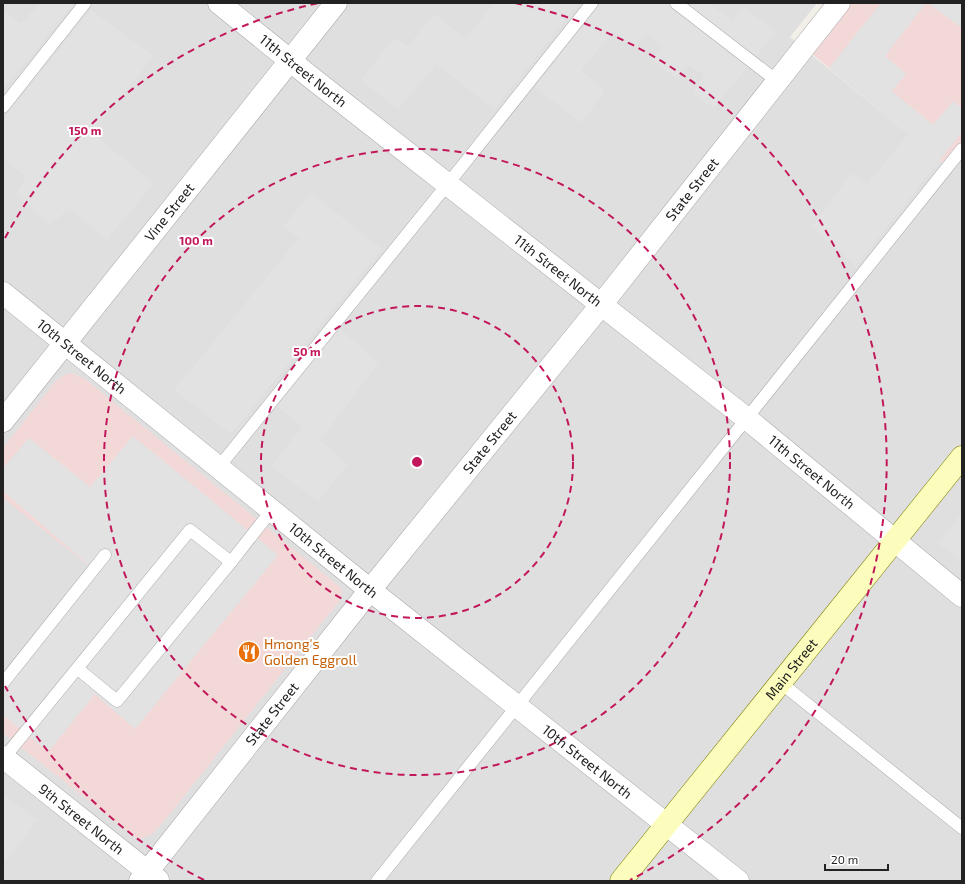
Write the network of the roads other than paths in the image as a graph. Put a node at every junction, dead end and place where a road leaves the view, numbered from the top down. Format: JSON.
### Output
{"nodes":[{"id":1,"x":85,"y":3,"type":"edge"},
{"id":2,"x":219,"y":3,"type":"edge"},
{"id":3,"x":336,"y":3,"type":"edge"},
{"id":4,"x":592,"y":3,"type":"edge"},
{"id":5,"x":676,"y":3,"type":"edge"},
{"id":6,"x":839,"y":3,"type":"edge"},
{"id":7,"x":290,"y":61,"type":"junction"},
{"id":8,"x":777,"y":81,"type":"junction"},
{"id":9,"x":3,"y":107,"type":"edge"},
{"id":10,"x":962,"y":149,"type":"edge"},
{"id":11,"x":447,"y":185,"type":"junction"},
{"id":12,"x":3,"y":293,"type":"edge"},
{"id":13,"x":601,"y":305,"type":"junction"},
{"id":14,"x":65,"y":344,"type":"junction"},
{"id":15,"x":746,"y":418,"type":"junction"},
{"id":16,"x":3,"y":421,"type":"edge"},
{"id":17,"x":962,"y":457,"type":"edge"},
{"id":18,"x":218,"y":468,"type":"junction"},
{"id":19,"x":271,"y":511,"type":"junction"},
{"id":20,"x":894,"y":541,"type":"junction"},
{"id":21,"x":105,"y":555,"type":"dead end"},
{"id":22,"x":231,"y":562,"type":"junction"},
{"id":23,"x":370,"y":590,"type":"junction"},
{"id":24,"x":962,"y":596,"type":"edge"},
{"id":25,"x":78,"y":669,"type":"junction"},
{"id":26,"x":3,"y":683,"type":"edge"},
{"id":27,"x":780,"y":683,"type":"junction"},
{"id":28,"x":518,"y":706,"type":"junction"},
{"id":29,"x":4,"y":758,"type":"edge"},
{"id":30,"x":667,"y":824,"type":"junction"},
{"id":31,"x":962,"y":828,"type":"edge"},
{"id":32,"x":148,"y":878,"type":"edge"},
{"id":33,"x":377,"y":881,"type":"edge"},
{"id":34,"x":621,"y":881,"type":"edge"},
{"id":35,"x":738,"y":881,"type":"edge"}],
"edges":[{"from":1,"to":9,"type":"lane"},
{"from":2,"to":7,"type":"street","name":"11th Street North"},
{"from":3,"to":7,"type":"street","name":"Vine Street"},
{"from":4,"to":11,"type":"lane"},
{"from":5,"to":8,"type":"lane"},
{"from":6,"to":8,"type":"street","name":"State Street"},
{"from":7,"to":11,"type":"street","name":"11th Street North"},
{"from":7,"to":14,"type":"street","name":"Vine Street"},
{"from":8,"to":13,"type":"street","name":"State Street"},
{"from":10,"to":15,"type":"lane"},
{"from":11,"to":13,"type":"street","name":"11th Street North"},
{"from":11,"to":18,"type":"lane"},
{"from":12,"to":14,"type":"street","name":"10th Street North"},
{"from":13,"to":15,"type":"street","name":"11th Street North"},
{"from":13,"to":23,"type":"street","name":"State Street"},
{"from":14,"to":16,"type":"street","name":"Vine Street"},
{"from":14,"to":18,"type":"street","name":"10th Street North"},
{"from":15,"to":20,"type":"street","name":"11th Street North"},
{"from":15,"to":28,"type":"lane"},
{"from":17,"to":20,"type":"street","name":"Main Street"},
{"from":18,"to":19,"type":"street","name":"10th Street North"},
{"from":19,"to":22,"type":"lane"},
{"from":19,"to":23,"type":"street","name":"10th Street North"},
{"from":20,"to":24,"type":"street","name":"11th Street North"},
{"from":20,"to":27,"type":"street","name":"Main Street"},
{"from":21,"to":26,"type":"lane"},
{"from":22,"to":25,"type":"lane"},
{"from":22,"to":25,"type":"lane"},
{"from":23,"to":28,"type":"street","name":"10th Street North"},
{"from":23,"to":32,"type":"street","name":"State Street"},
{"from":25,"to":29,"type":"lane"},
{"from":27,"to":30,"type":"street","name":"Main Street"},
{"from":27,"to":31,"type":"lane"},
{"from":28,"to":30,"type":"street","name":"10th Street North"},
{"from":28,"to":33,"type":"lane"},
{"from":29,"to":32,"type":"street","name":"9th Street North"},
{"from":30,"to":34,"type":"street","name":"Main Street"},
{"from":30,"to":35,"type":"street","name":"10th Street North"}]}
